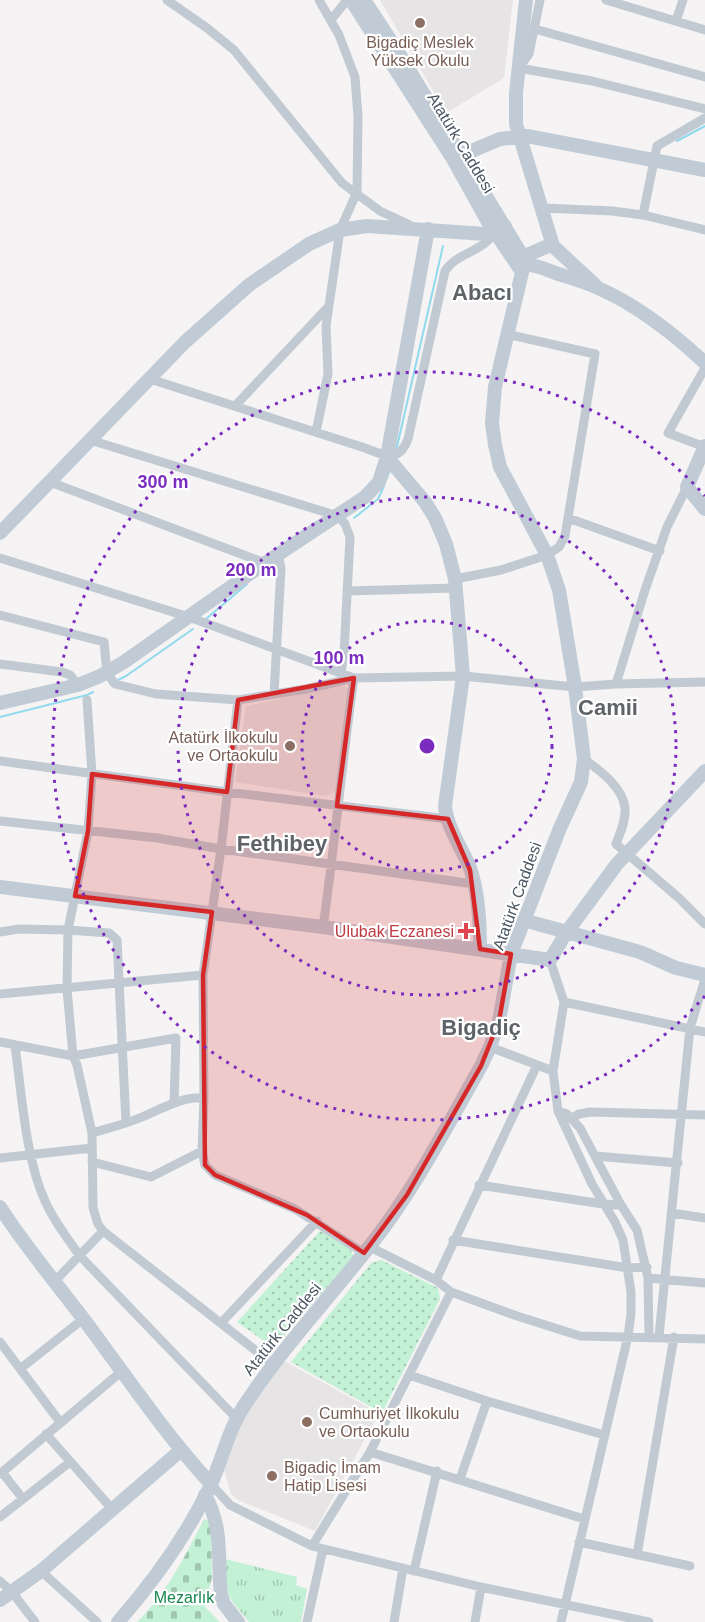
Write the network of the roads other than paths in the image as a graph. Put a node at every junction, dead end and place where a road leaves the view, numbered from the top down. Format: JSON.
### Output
{"nodes":[{"id":1,"x":167,"y":0,"type":"edge"},
{"id":2,"x":319,"y":0,"type":"edge"},
{"id":3,"x":347,"y":0,"type":"edge"},
{"id":4,"x":351,"y":0,"type":"edge"},
{"id":5,"x":364,"y":0,"type":"edge"},
{"id":6,"x":526,"y":0,"type":"edge"},
{"id":7,"x":540,"y":0,"type":"edge"},
{"id":8,"x":606,"y":0,"type":"edge"},
{"id":9,"x":683,"y":0,"type":"edge"},
{"id":10,"x":331,"y":20,"type":"junction"},
{"id":11,"x":676,"y":21,"type":"junction"},
{"id":12,"x":536,"y":29,"type":"junction"},
{"id":13,"x":705,"y":30,"type":"edge"},
{"id":14,"x":519,"y":68,"type":"junction"},
{"id":15,"x":705,"y":77,"type":"edge"},
{"id":16,"x":705,"y":109,"type":"edge"},
{"id":17,"x":705,"y":118,"type":"edge"},
{"id":18,"x":518,"y":136,"type":"junction"},
{"id":19,"x":458,"y":158,"type":"junction"},
{"id":20,"x":654,"y":159,"type":"junction"},
{"id":21,"x":705,"y":170,"type":"edge"},
{"id":22,"x":357,"y":192,"type":"junction"},
{"id":23,"x":543,"y":208,"type":"junction"},
{"id":24,"x":643,"y":215,"type":"junction"},
{"id":25,"x":496,"y":223,"type":"junction"},
{"id":26,"x":422,"y":229,"type":"junction"},
{"id":27,"x":340,"y":230,"type":"junction"},
{"id":28,"x":705,"y":230,"type":"edge"},
{"id":29,"x":553,"y":246,"type":"junction"},
{"id":30,"x":520,"y":264,"type":"junction"},
{"id":31,"x":598,"y":288,"type":"junction"},
{"id":32,"x":328,"y":307,"type":"junction"},
{"id":33,"x":506,"y":334,"type":"junction"},
{"id":34,"x":705,"y":363,"type":"edge"},
{"id":35,"x":705,"y":368,"type":"edge"},
{"id":36,"x":150,"y":379,"type":"junction"},
{"id":37,"x":234,"y":406,"type":"junction"},
{"id":38,"x":316,"y":432,"type":"junction"},
{"id":39,"x":90,"y":440,"type":"junction"},
{"id":40,"x":705,"y":447,"type":"edge"},
{"id":41,"x":387,"y":457,"type":"junction"},
{"id":42,"x":50,"y":482,"type":"junction"},
{"id":43,"x":687,"y":488,"type":"junction"},
{"id":44,"x":705,"y":509,"type":"edge"},
{"id":45,"x":338,"y":516,"type":"junction"},
{"id":46,"x":568,"y":518,"type":"junction"},
{"id":47,"x":0,"y":533,"type":"edge"},
{"id":48,"x":660,"y":551,"type":"junction"},
{"id":49,"x":278,"y":555,"type":"junction"},
{"id":50,"x":547,"y":555,"type":"junction"},
{"id":51,"x":0,"y":558,"type":"edge"},
{"id":52,"x":265,"y":563,"type":"junction"},
{"id":53,"x":456,"y":583,"type":"junction"},
{"id":54,"x":347,"y":591,"type":"junction"},
{"id":55,"x":0,"y":615,"type":"edge"},
{"id":56,"x":189,"y":617,"type":"junction"},
{"id":57,"x":276,"y":650,"type":"junction"},
{"id":58,"x":0,"y":664,"type":"edge"},
{"id":59,"x":341,"y":672,"type":"junction"},
{"id":60,"x":106,"y":673,"type":"junction"},
{"id":61,"x":463,"y":676,"type":"junction"},
{"id":62,"x":354,"y":678,"type":"junction"},
{"id":63,"x":705,"y":682,"type":"edge"},
{"id":64,"x":616,"y":684,"type":"junction"},
{"id":65,"x":78,"y":685,"type":"junction"},
{"id":66,"x":575,"y":687,"type":"junction"},
{"id":67,"x":274,"y":694,"type":"junction"},
{"id":68,"x":87,"y":700,"type":"dead end"},
{"id":69,"x":238,"y":700,"type":"junction"},
{"id":70,"x":0,"y":703,"type":"edge"},
{"id":71,"x":584,"y":759,"type":"junction"},
{"id":72,"x":0,"y":761,"type":"edge"},
{"id":73,"x":705,"y":771,"type":"edge"},
{"id":74,"x":92,"y":774,"type":"junction"},
{"id":75,"x":227,"y":792,"type":"junction"},
{"id":76,"x":337,"y":806,"type":"junction"},
{"id":77,"x":448,"y":819,"type":"junction"},
{"id":78,"x":0,"y":821,"type":"edge"},
{"id":79,"x":88,"y":831,"type":"junction"},
{"id":80,"x":221,"y":849,"type":"junction"},
{"id":81,"x":627,"y":853,"type":"junction"},
{"id":82,"x":333,"y":863,"type":"junction"},
{"id":83,"x":474,"y":884,"type":"junction"},
{"id":84,"x":0,"y":887,"type":"edge"},
{"id":85,"x":75,"y":896,"type":"junction"},
{"id":86,"x":212,"y":912,"type":"junction"},
{"id":87,"x":523,"y":920,"type":"junction"},
{"id":88,"x":705,"y":924,"type":"edge"},
{"id":89,"x":324,"y":927,"type":"junction"},
{"id":90,"x":68,"y":930,"type":"junction"},
{"id":91,"x":0,"y":932,"type":"edge"},
{"id":92,"x":566,"y":933,"type":"junction"},
{"id":93,"x":480,"y":949,"type":"junction"},
{"id":94,"x":512,"y":954,"type":"junction"},
{"id":95,"x":550,"y":960,"type":"junction"},
{"id":96,"x":203,"y":975,"type":"junction"},
{"id":97,"x":705,"y":977,"type":"edge"},
{"id":98,"x":119,"y":983,"type":"junction"},
{"id":99,"x":68,"y":989,"type":"junction"},
{"id":100,"x":0,"y":993,"type":"edge"},
{"id":101,"x":564,"y":1002,"type":"junction"},
{"id":102,"x":690,"y":1028,"type":"junction"},
{"id":103,"x":705,"y":1032,"type":"edge"},
{"id":104,"x":0,"y":1042,"type":"edge"},
{"id":105,"x":15,"y":1046,"type":"junction"},
{"id":106,"x":123,"y":1046,"type":"junction"},
{"id":107,"x":490,"y":1047,"type":"junction"},
{"id":108,"x":73,"y":1056,"type":"junction"},
{"id":109,"x":537,"y":1065,"type":"junction"},
{"id":110,"x":553,"y":1071,"type":"junction"},
{"id":111,"x":204,"y":1098,"type":"junction"},
{"id":112,"x":174,"y":1103,"type":"junction"},
{"id":113,"x":558,"y":1111,"type":"junction"},
{"id":114,"x":681,"y":1113,"type":"junction"},
{"id":115,"x":705,"y":1114,"type":"edge"},
{"id":116,"x":572,"y":1118,"type":"junction"},
{"id":117,"x":126,"y":1123,"type":"junction"},
{"id":118,"x":92,"y":1133,"type":"junction"},
{"id":119,"x":92,"y":1148,"type":"junction"},
{"id":120,"x":202,"y":1152,"type":"junction"},
{"id":121,"x":31,"y":1154,"type":"junction"},
{"id":122,"x":595,"y":1156,"type":"junction"},
{"id":123,"x":0,"y":1158,"type":"edge"},
{"id":124,"x":92,"y":1162,"type":"junction"},
{"id":125,"x":678,"y":1163,"type":"junction"},
{"id":126,"x":479,"y":1185,"type":"junction"},
{"id":127,"x":603,"y":1204,"type":"junction"},
{"id":128,"x":621,"y":1205,"type":"junction"},
{"id":129,"x":0,"y":1208,"type":"edge"},
{"id":130,"x":672,"y":1213,"type":"junction"},
{"id":131,"x":705,"y":1218,"type":"edge"},
{"id":132,"x":317,"y":1221,"type":"junction"},
{"id":133,"x":103,"y":1231,"type":"junction"},
{"id":134,"x":453,"y":1240,"type":"junction"},
{"id":135,"x":367,"y":1250,"type":"junction"},
{"id":136,"x":80,"y":1256,"type":"junction"},
{"id":137,"x":646,"y":1267,"type":"junction"},
{"id":138,"x":628,"y":1268,"type":"junction"},
{"id":139,"x":648,"y":1278,"type":"junction"},
{"id":140,"x":436,"y":1280,"type":"junction"},
{"id":141,"x":55,"y":1281,"type":"junction"},
{"id":142,"x":665,"y":1281,"type":"junction"},
{"id":143,"x":705,"y":1283,"type":"edge"},
{"id":144,"x":451,"y":1292,"type":"junction"},
{"id":145,"x":84,"y":1319,"type":"junction"},
{"id":146,"x":221,"y":1323,"type":"junction"},
{"id":147,"x":628,"y":1336,"type":"junction"},
{"id":148,"x":654,"y":1336,"type":"junction"},
{"id":149,"x":674,"y":1337,"type":"junction"},
{"id":150,"x":705,"y":1339,"type":"edge"},
{"id":151,"x":0,"y":1342,"type":"edge"},
{"id":152,"x":4,"y":1355,"type":"edge"},
{"id":153,"x":273,"y":1364,"type":"junction"},
{"id":154,"x":20,"y":1369,"type":"junction"},
{"id":155,"x":122,"y":1371,"type":"junction"},
{"id":156,"x":409,"y":1375,"type":"junction"},
{"id":157,"x":487,"y":1401,"type":"junction"},
{"id":158,"x":237,"y":1419,"type":"junction"},
{"id":159,"x":60,"y":1422,"type":"junction"},
{"id":160,"x":46,"y":1434,"type":"junction"},
{"id":161,"x":604,"y":1435,"type":"junction"},
{"id":162,"x":180,"y":1451,"type":"junction"},
{"id":163,"x":370,"y":1452,"type":"junction"},
{"id":164,"x":70,"y":1462,"type":"junction"},
{"id":165,"x":437,"y":1472,"type":"junction"},
{"id":166,"x":1,"y":1473,"type":"edge"},
{"id":167,"x":460,"y":1479,"type":"junction"},
{"id":168,"x":208,"y":1490,"type":"junction"},
{"id":169,"x":23,"y":1499,"type":"junction"},
{"id":170,"x":112,"y":1509,"type":"junction"},
{"id":171,"x":0,"y":1517,"type":"edge"},
{"id":172,"x":584,"y":1519,"type":"junction"},
{"id":173,"x":579,"y":1542,"type":"junction"},
{"id":174,"x":312,"y":1546,"type":"junction"},
{"id":175,"x":323,"y":1549,"type":"junction"},
{"id":176,"x":637,"y":1555,"type":"junction"},
{"id":177,"x":690,"y":1566,"type":"dead end"},
{"id":178,"x":403,"y":1568,"type":"junction"},
{"id":179,"x":414,"y":1570,"type":"junction"},
{"id":180,"x":41,"y":1571,"type":"junction"},
{"id":181,"x":0,"y":1581,"type":"edge"},
{"id":182,"x":482,"y":1587,"type":"junction"},
{"id":183,"x":12,"y":1592,"type":"junction"},
{"id":184,"x":0,"y":1600,"type":"edge"},
{"id":185,"x":564,"y":1605,"type":"junction"},
{"id":186,"x":35,"y":1622,"type":"edge"},
{"id":187,"x":97,"y":1622,"type":"edge"},
{"id":188,"x":118,"y":1622,"type":"edge"},
{"id":189,"x":238,"y":1622,"type":"edge"},
{"id":190,"x":307,"y":1622,"type":"edge"},
{"id":191,"x":394,"y":1622,"type":"edge"},
{"id":192,"x":475,"y":1622,"type":"edge"},
{"id":193,"x":561,"y":1622,"type":"edge"},
{"id":194,"x":649,"y":1622,"type":"edge"}],
"edges":[{"from":1,"to":22,"type":"street"},
{"from":2,"to":10,"type":"street"},
{"from":3,"to":10,"type":"street"},
{"from":4,"to":19,"type":"street","name":"Atatürk Caddesi"},
{"from":5,"to":19,"type":"street","name":"Atatürk Caddesi"},
{"from":6,"to":14,"type":"street"},
{"from":7,"to":12,"type":"street"},
{"from":8,"to":11,"type":"street"},
{"from":9,"to":11,"type":"street"},
{"from":10,"to":22,"type":"street"},
{"from":11,"to":13,"type":"street"},
{"from":12,"to":14,"type":"street"},
{"from":12,"to":15,"type":"street"},
{"from":14,"to":16,"type":"street"},
{"from":14,"to":18,"type":"street"},
{"from":17,"to":20,"type":"street"},
{"from":18,"to":19,"type":"street"},
{"from":18,"to":20,"type":"street"},
{"from":18,"to":23,"type":"street"},
{"from":19,"to":25,"type":"street","name":"Atatürk Caddesi"},
{"from":20,"to":21,"type":"street"},
{"from":20,"to":24,"type":"street"},
{"from":22,"to":26,"type":"street"},
{"from":22,"to":27,"type":"street"},
{"from":23,"to":24,"type":"street"},
{"from":23,"to":29,"type":"street"},
{"from":24,"to":28,"type":"street"},
{"from":25,"to":26,"type":"street"},
{"from":25,"to":30,"type":"street","name":"Atatürk Caddesi"},
{"from":25,"to":41,"type":"street"},
{"from":26,"to":27,"type":"street"},
{"from":26,"to":41,"type":"street"},
{"from":27,"to":32,"type":"street"},
{"from":27,"to":36,"type":"street"},
{"from":29,"to":30,"type":"street"},
{"from":29,"to":31,"type":"street"},
{"from":30,"to":31,"type":"street"},
{"from":30,"to":33,"type":"street","name":"Atatürk Caddesi"},
{"from":31,"to":34,"type":"street"},
{"from":32,"to":37,"type":"street"},
{"from":32,"to":38,"type":"street"},
{"from":33,"to":46,"type":"street"},
{"from":33,"to":50,"type":"street","name":"Atatürk Caddesi"},
{"from":35,"to":40,"type":"street"},
{"from":36,"to":37,"type":"street"},
{"from":36,"to":39,"type":"street"},
{"from":37,"to":38,"type":"street"},
{"from":38,"to":41,"type":"street"},
{"from":39,"to":42,"type":"street"},
{"from":39,"to":45,"type":"street"},
{"from":40,"to":43,"type":"street"},
{"from":41,"to":45,"type":"street"},
{"from":41,"to":53,"type":"street"},
{"from":42,"to":47,"type":"street"},
{"from":42,"to":52,"type":"street"},
{"from":43,"to":44,"type":"street"},
{"from":43,"to":48,"type":"street"},
{"from":45,"to":49,"type":"street"},
{"from":45,"to":54,"type":"street"},
{"from":46,"to":48,"type":"street"},
{"from":46,"to":50,"type":"street"},
{"from":48,"to":64,"type":"street"},
{"from":49,"to":52,"type":"street"},
{"from":49,"to":57,"type":"street"},
{"from":50,"to":53,"type":"street"},
{"from":50,"to":66,"type":"street","name":"Atatürk Caddesi"},
{"from":51,"to":56,"type":"street"},
{"from":52,"to":56,"type":"street"},
{"from":53,"to":54,"type":"street"},
{"from":53,"to":61,"type":"street"},
{"from":54,"to":59,"type":"street"},
{"from":55,"to":60,"type":"street"},
{"from":56,"to":57,"type":"street"},
{"from":56,"to":60,"type":"street"},
{"from":57,"to":59,"type":"street"},
{"from":57,"to":67,"type":"street"},
{"from":58,"to":65,"type":"street"},
{"from":59,"to":62,"type":"street"},
{"from":60,"to":65,"type":"street"},
{"from":60,"to":69,"type":"street"},
{"from":61,"to":62,"type":"street"},
{"from":61,"to":66,"type":"street"},
{"from":61,"to":77,"type":"street"},
{"from":62,"to":67,"type":"street"},
{"from":62,"to":76,"type":"street"},
{"from":63,"to":64,"type":"street"},
{"from":64,"to":66,"type":"street"},
{"from":65,"to":70,"type":"street"},
{"from":66,"to":71,"type":"street","name":"Atatürk Caddesi"},
{"from":67,"to":69,"type":"street"},
{"from":68,"to":74,"type":"street"},
{"from":69,"to":75,"type":"street"},
{"from":71,"to":81,"type":"street"},
{"from":71,"to":87,"type":"street","name":"Atatürk Caddesi"},
{"from":72,"to":74,"type":"street"},
{"from":73,"to":81,"type":"street"},
{"from":74,"to":75,"type":"street"},
{"from":74,"to":79,"type":"street"},
{"from":75,"to":76,"type":"street"},
{"from":75,"to":80,"type":"street"},
{"from":76,"to":77,"type":"street"},
{"from":76,"to":82,"type":"street"},
{"from":77,"to":83,"type":"street"},
{"from":78,"to":79,"type":"street"},
{"from":79,"to":80,"type":"street"},
{"from":79,"to":85,"type":"street"},
{"from":80,"to":82,"type":"street"},
{"from":80,"to":86,"type":"street"},
{"from":81,"to":88,"type":"street"},
{"from":81,"to":92,"type":"street"},
{"from":82,"to":83,"type":"street"},
{"from":82,"to":89,"type":"street"},
{"from":83,"to":93,"type":"street"},
{"from":84,"to":85,"type":"street"},
{"from":85,"to":86,"type":"street"},
{"from":85,"to":90,"type":"street"},
{"from":86,"to":89,"type":"street"},
{"from":86,"to":96,"type":"street"},
{"from":87,"to":92,"type":"street"},
{"from":87,"to":94,"type":"street","name":"Atatürk Caddesi"},
{"from":89,"to":93,"type":"street"},
{"from":90,"to":91,"type":"street"},
{"from":90,"to":98,"type":"street"},
{"from":90,"to":99,"type":"street"},
{"from":92,"to":95,"type":"street"},
{"from":92,"to":97,"type":"street"},
{"from":93,"to":94,"type":"street"},
{"from":94,"to":95,"type":"street"},
{"from":94,"to":107,"type":"street","name":"Atatürk Caddesi"},
{"from":95,"to":101,"type":"street"},
{"from":96,"to":98,"type":"street"},
{"from":96,"to":111,"type":"street"},
{"from":97,"to":102,"type":"street"},
{"from":98,"to":99,"type":"street"},
{"from":98,"to":106,"type":"street"},
{"from":99,"to":100,"type":"street"},
{"from":99,"to":108,"type":"street"},
{"from":101,"to":102,"type":"street"},
{"from":101,"to":110,"type":"street"},
{"from":102,"to":103,"type":"street"},
{"from":102,"to":114,"type":"street"},
{"from":104,"to":105,"type":"street"},
{"from":105,"to":108,"type":"street"},
{"from":105,"to":121,"type":"street"},
{"from":106,"to":108,"type":"street"},
{"from":106,"to":112,"type":"street"},
{"from":106,"to":117,"type":"street"},
{"from":107,"to":109,"type":"street"},
{"from":107,"to":135,"type":"street","name":"Atatürk Caddesi"},
{"from":108,"to":118,"type":"street"},
{"from":109,"to":110,"type":"street"},
{"from":109,"to":126,"type":"street"},
{"from":110,"to":113,"type":"street"},
{"from":111,"to":112,"type":"street"},
{"from":111,"to":120,"type":"street"},
{"from":112,"to":117,"type":"street"},
{"from":113,"to":116,"type":"street"},
{"from":113,"to":127,"type":"street"},
{"from":114,"to":115,"type":"street"},
{"from":114,"to":116,"type":"street"},
{"from":114,"to":125,"type":"street"},
{"from":116,"to":122,"type":"street"},
{"from":117,"to":118,"type":"street"},
{"from":118,"to":119,"type":"street"},
{"from":119,"to":121,"type":"street"},
{"from":119,"to":124,"type":"street"},
{"from":120,"to":124,"type":"street"},
{"from":120,"to":132,"type":"street"},
{"from":121,"to":123,"type":"street"},
{"from":121,"to":136,"type":"street"},
{"from":122,"to":125,"type":"street"},
{"from":122,"to":128,"type":"street"},
{"from":124,"to":133,"type":"street"},
{"from":125,"to":130,"type":"street"},
{"from":126,"to":127,"type":"street"},
{"from":126,"to":134,"type":"street"},
{"from":127,"to":128,"type":"street"},
{"from":127,"to":138,"type":"street"},
{"from":128,"to":137,"type":"street"},
{"from":129,"to":141,"type":"street"},
{"from":130,"to":131,"type":"street"},
{"from":130,"to":142,"type":"street"},
{"from":132,"to":135,"type":"street"},
{"from":132,"to":146,"type":"street"},
{"from":133,"to":136,"type":"street"},
{"from":133,"to":146,"type":"street"},
{"from":134,"to":138,"type":"street"},
{"from":134,"to":140,"type":"street"},
{"from":135,"to":140,"type":"street"},
{"from":135,"to":153,"type":"street","name":"Atatürk Caddesi"},
{"from":136,"to":141,"type":"street"},
{"from":136,"to":158,"type":"street"},
{"from":137,"to":138,"type":"street"},
{"from":137,"to":139,"type":"street"},
{"from":138,"to":147,"type":"street"},
{"from":139,"to":142,"type":"street"},
{"from":139,"to":148,"type":"street"},
{"from":140,"to":144,"type":"street"},
{"from":141,"to":145,"type":"street"},
{"from":142,"to":143,"type":"street"},
{"from":142,"to":148,"type":"street"},
{"from":144,"to":147,"type":"street"},
{"from":144,"to":156,"type":"street"},
{"from":145,"to":154,"type":"street"},
{"from":145,"to":155,"type":"street"},
{"from":146,"to":153,"type":"street"},
{"from":147,"to":148,"type":"street"},
{"from":147,"to":161,"type":"street"},
{"from":148,"to":149,"type":"street"},
{"from":149,"to":150,"type":"street"},
{"from":149,"to":176,"type":"street"},
{"from":151,"to":152,"type":"street"},
{"from":152,"to":154,"type":"street"},
{"from":153,"to":158,"type":"street","name":"Atatürk Caddesi"},
{"from":154,"to":159,"type":"street"},
{"from":155,"to":159,"type":"street"},
{"from":155,"to":162,"type":"street"},
{"from":156,"to":157,"type":"street"},
{"from":156,"to":163,"type":"street"},
{"from":157,"to":161,"type":"street"},
{"from":157,"to":167,"type":"street"},
{"from":158,"to":168,"type":"street","name":"Atatürk Caddesi"},
{"from":159,"to":160,"type":"street"},
{"from":160,"to":164,"type":"street"},
{"from":160,"to":166,"type":"street"},
{"from":161,"to":172,"type":"street"},
{"from":162,"to":168,"type":"street"},
{"from":162,"to":170,"type":"street"},
{"from":163,"to":165,"type":"street"},
{"from":163,"to":174,"type":"street"},
{"from":164,"to":169,"type":"street"},
{"from":164,"to":170,"type":"street"},
{"from":165,"to":167,"type":"street"},
{"from":165,"to":179,"type":"street"},
{"from":166,"to":169,"type":"street"},
{"from":167,"to":172,"type":"street"},
{"from":168,"to":174,"type":"street"},
{"from":168,"to":188,"type":"street","name":"Atatürk Caddesi"},
{"from":168,"to":189,"type":"street"},
{"from":169,"to":171,"type":"street"},
{"from":170,"to":180,"type":"street"},
{"from":172,"to":173,"type":"street"},
{"from":173,"to":176,"type":"street"},
{"from":173,"to":185,"type":"street"},
{"from":174,"to":175,"type":"street"},
{"from":175,"to":178,"type":"street"},
{"from":175,"to":190,"type":"street"},
{"from":176,"to":177,"type":"street"},
{"from":178,"to":179,"type":"street"},
{"from":178,"to":191,"type":"street"},
{"from":179,"to":182,"type":"street"},
{"from":180,"to":183,"type":"street"},
{"from":180,"to":187,"type":"street"},
{"from":181,"to":183,"type":"street"},
{"from":182,"to":185,"type":"street"},
{"from":182,"to":192,"type":"street"},
{"from":183,"to":184,"type":"street"},
{"from":183,"to":186,"type":"street"},
{"from":185,"to":193,"type":"street"},
{"from":185,"to":194,"type":"street"}]}
